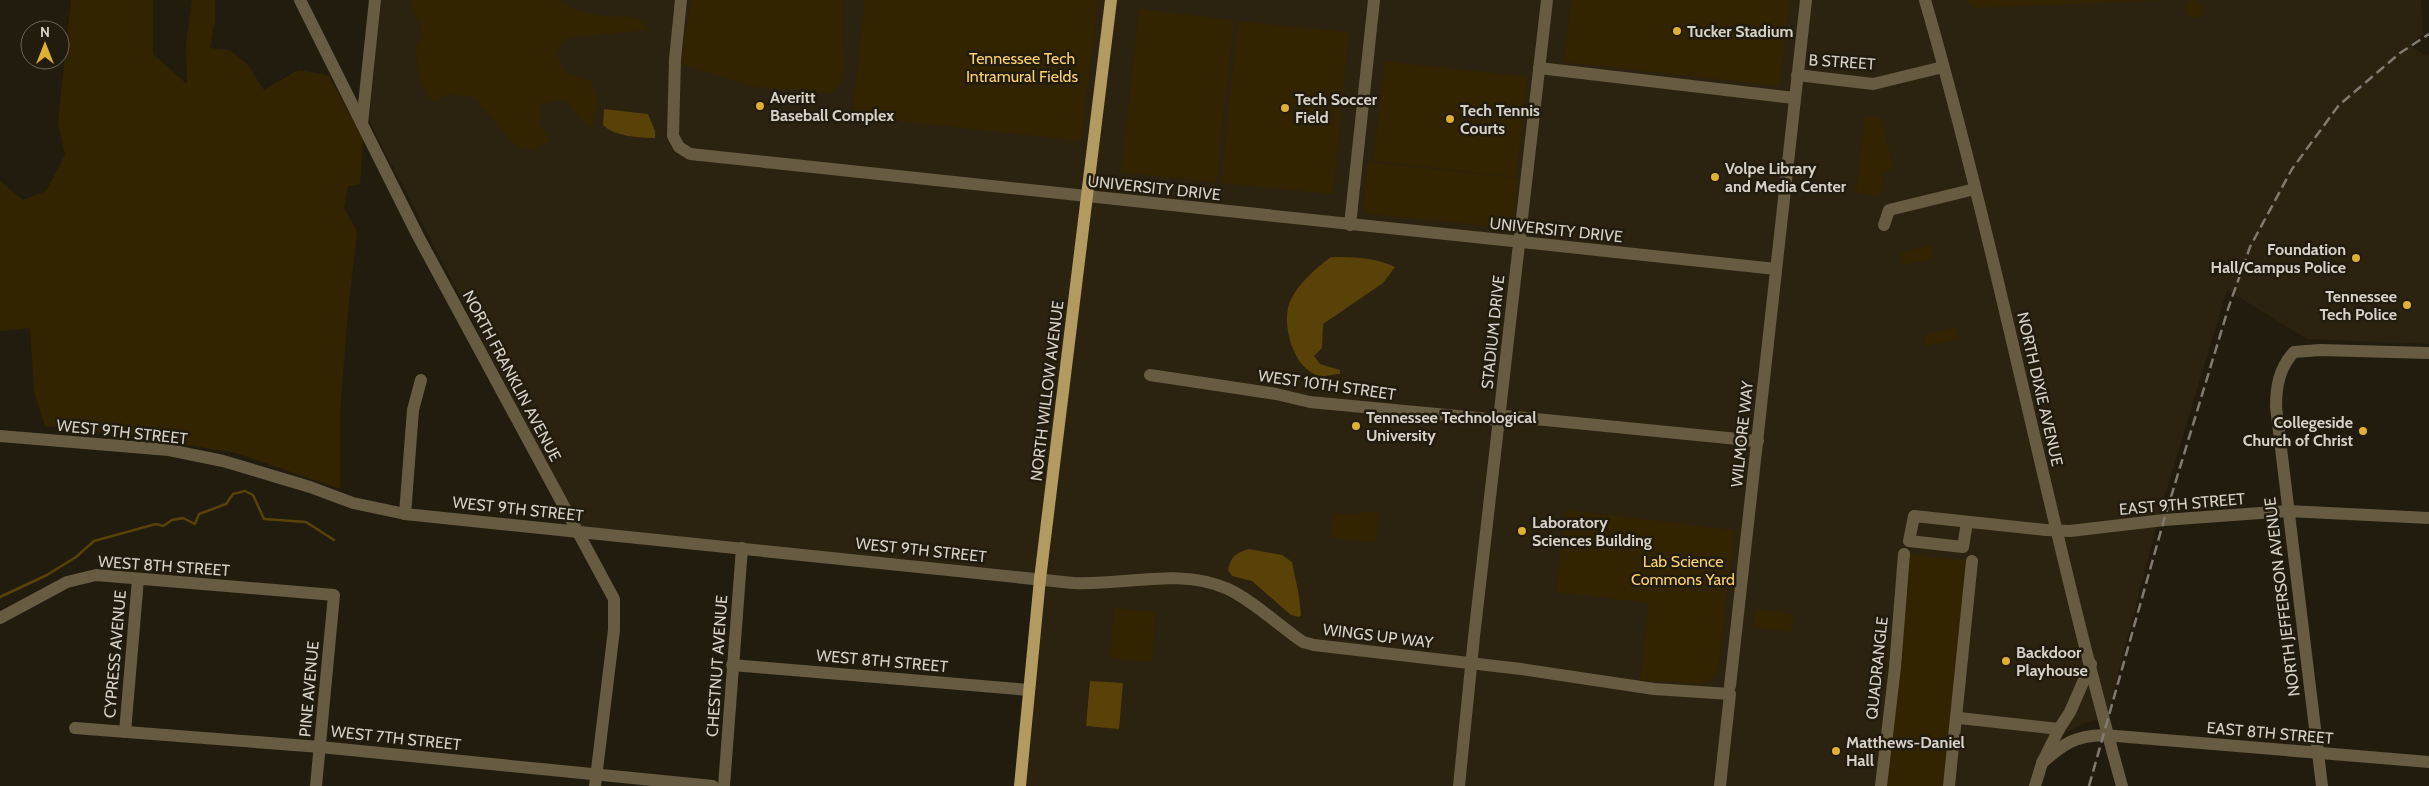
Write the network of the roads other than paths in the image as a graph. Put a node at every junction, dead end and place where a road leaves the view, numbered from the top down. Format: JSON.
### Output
{"nodes":[{"id":1,"x":300,"y":0,"type":"edge"},
{"id":2,"x":375,"y":0,"type":"edge"},
{"id":3,"x":681,"y":0,"type":"edge"},
{"id":4,"x":1111,"y":0,"type":"edge"},
{"id":5,"x":1374,"y":0,"type":"edge"},
{"id":6,"x":1546,"y":0,"type":"edge"},
{"id":7,"x":1806,"y":0,"type":"edge"},
{"id":8,"x":1925,"y":0,"type":"edge"},
{"id":9,"x":1943,"y":67,"type":"junction"},
{"id":10,"x":1538,"y":68,"type":"junction"},
{"id":11,"x":1797,"y":75,"type":"junction"},
{"id":12,"x":1794,"y":98,"type":"junction"},
{"id":13,"x":362,"y":124,"type":"junction"},
{"id":14,"x":1975,"y":189,"type":"junction"},
{"id":15,"x":1087,"y":196,"type":"junction"},
{"id":16,"x":1884,"y":224,"type":"dead end"},
{"id":17,"x":1350,"y":225,"type":"junction"},
{"id":18,"x":1518,"y":243,"type":"junction"},
{"id":19,"x":1776,"y":269,"type":"junction"},
{"id":20,"x":2429,"y":353,"type":"edge"},
{"id":21,"x":1150,"y":375,"type":"dead end"},
{"id":22,"x":421,"y":380,"type":"dead end"},
{"id":23,"x":1502,"y":418,"type":"junction"},
{"id":24,"x":0,"y":436,"type":"edge"},
{"id":25,"x":1758,"y":441,"type":"junction"},
{"id":26,"x":2288,"y":511,"type":"junction"},
{"id":27,"x":406,"y":514,"type":"junction"},
{"id":28,"x":2429,"y":518,"type":"edge"},
{"id":29,"x":1967,"y":522,"type":"junction"},
{"id":30,"x":577,"y":531,"type":"junction"},
{"id":31,"x":2057,"y":531,"type":"junction"},
{"id":32,"x":742,"y":548,"type":"junction"},
{"id":33,"x":1904,"y":554,"type":"dead end"},
{"id":34,"x":1972,"y":561,"type":"dead end"},
{"id":35,"x":138,"y":579,"type":"junction"},
{"id":36,"x":1040,"y":579,"type":"junction"},
{"id":37,"x":334,"y":595,"type":"joint"},
{"id":38,"x":0,"y":618,"type":"edge"},
{"id":39,"x":1471,"y":663,"type":"junction"},
{"id":40,"x":2091,"y":664,"type":"junction"},
{"id":41,"x":732,"y":665,"type":"junction"},
{"id":42,"x":1028,"y":690,"type":"junction"},
{"id":43,"x":1730,"y":690,"type":"junction"},
{"id":44,"x":2102,"y":706,"type":"junction"},
{"id":45,"x":1959,"y":718,"type":"dead end"},
{"id":46,"x":75,"y":728,"type":"dead end"},
{"id":47,"x":2059,"y":729,"type":"junction"},
{"id":48,"x":125,"y":732,"type":"junction"},
{"id":49,"x":2109,"y":736,"type":"junction"},
{"id":50,"x":2072,"y":740,"type":"junction"},
{"id":51,"x":320,"y":747,"type":"junction"},
{"id":52,"x":2318,"y":753,"type":"junction"},
{"id":53,"x":2429,"y":762,"type":"edge"},
{"id":54,"x":2042,"y":763,"type":"junction"},
{"id":55,"x":596,"y":780,"type":"edge"},
{"id":56,"x":316,"y":786,"type":"edge"},
{"id":57,"x":713,"y":786,"type":"edge"},
{"id":58,"x":724,"y":786,"type":"edge"},
{"id":59,"x":1020,"y":786,"type":"edge"},
{"id":60,"x":1459,"y":786,"type":"edge"},
{"id":61,"x":1720,"y":786,"type":"edge"},
{"id":62,"x":1881,"y":786,"type":"edge"},
{"id":63,"x":1949,"y":786,"type":"edge"},
{"id":64,"x":2035,"y":786,"type":"edge"},
{"id":65,"x":2122,"y":786,"type":"edge"},
{"id":66,"x":2322,"y":786,"type":"edge"}],
"edges":[{"from":1,"to":13,"type":"street","name":"NORTH FRANKLIN AVENUE"},
{"from":2,"to":13,"type":"street"},
{"from":3,"to":15,"type":"street","name":"UNIVERSITY DRIVE"},
{"from":4,"to":15,"type":"main road","name":"NORTH WILLOW AVENUE"},
{"from":5,"to":17,"type":"street"},
{"from":6,"to":10,"type":"street","name":"STADIUM DRIVE"},
{"from":7,"to":11,"type":"street","name":"WILMORE WAY"},
{"from":8,"to":9,"type":"street","name":"NORTH DIXIE AVENUE"},
{"from":9,"to":11,"type":"street","name":"B STREET"},
{"from":9,"to":14,"type":"street","name":"NORTH DIXIE AVENUE"},
{"from":10,"to":12,"type":"street"},
{"from":10,"to":18,"type":"street","name":"STADIUM DRIVE"},
{"from":11,"to":12,"type":"street","name":"WILMORE WAY"},
{"from":12,"to":19,"type":"street","name":"WILMORE WAY"},
{"from":13,"to":30,"type":"street","name":"NORTH FRANKLIN AVENUE"},
{"from":14,"to":16,"type":"street"},
{"from":14,"to":31,"type":"street","name":"NORTH DIXIE AVENUE"},
{"from":15,"to":17,"type":"street","name":"UNIVERSITY DRIVE"},
{"from":15,"to":36,"type":"main road","name":"NORTH WILLOW AVENUE"},
{"from":17,"to":18,"type":"street","name":"UNIVERSITY DRIVE"},
{"from":18,"to":19,"type":"street","name":"UNIVERSITY DRIVE"},
{"from":18,"to":23,"type":"street","name":"STADIUM DRIVE"},
{"from":19,"to":25,"type":"street","name":"WILMORE WAY"},
{"from":20,"to":26,"type":"street","name":"NORTH JEFFERSON AVENUE"},
{"from":21,"to":23,"type":"street","name":"WEST 10TH STREET"},
{"from":22,"to":27,"type":"street"},
{"from":23,"to":25,"type":"street","name":"WEST 10TH STREET"},
{"from":23,"to":39,"type":"street","name":"STADIUM DRIVE"},
{"from":24,"to":27,"type":"street","name":"WEST 9TH STREET"},
{"from":25,"to":43,"type":"street","name":"WILMORE WAY"},
{"from":26,"to":28,"type":"street","name":"EAST 9TH STREET"},
{"from":26,"to":31,"type":"street","name":"EAST 9TH STREET"},
{"from":26,"to":52,"type":"street","name":"NORTH JEFFERSON AVENUE"},
{"from":27,"to":30,"type":"street","name":"WEST 9TH STREET"},
{"from":29,"to":29,"type":"street","name":"EAST 9TH STREET"},
{"from":29,"to":31,"type":"street","name":"EAST 9TH STREET"},
{"from":30,"to":32,"type":"street","name":"WEST 9TH STREET"},
{"from":30,"to":55,"type":"street","name":"NORTH FRANKLIN AVENUE"},
{"from":31,"to":40,"type":"street","name":"NORTH DIXIE AVENUE"},
{"from":32,"to":36,"type":"street","name":"WEST 9TH STREET"},
{"from":32,"to":41,"type":"street","name":"CHESTNUT AVENUE"},
{"from":33,"to":62,"type":"street","name":"QUADRANGLE"},
{"from":34,"to":63,"type":"street"},
{"from":35,"to":37,"type":"street","name":"WEST 8TH STREET"},
{"from":35,"to":38,"type":"street","name":"WEST 8TH STREET"},
{"from":35,"to":48,"type":"street","name":"CYPRESS AVENUE"},
{"from":36,"to":39,"type":"street","name":"WINGS UP WAY"},
{"from":36,"to":42,"type":"main road","name":"NORTH WILLOW AVENUE"},
{"from":37,"to":51,"type":"street","name":"PINE AVENUE"},
{"from":39,"to":43,"type":"street","name":"WINGS UP WAY"},
{"from":39,"to":60,"type":"street","name":"STADIUM DRIVE"},
{"from":40,"to":44,"type":"street","name":"NORTH DIXIE AVENUE"},
{"from":40,"to":47,"type":"street"},
{"from":41,"to":42,"type":"street","name":"WEST 8TH STREET"},
{"from":41,"to":58,"type":"street","name":"CHESTNUT AVENUE"},
{"from":42,"to":59,"type":"main road","name":"NORTH WILLOW AVENUE"},
{"from":43,"to":61,"type":"street","name":"WILMORE WAY"},
{"from":44,"to":49,"type":"street","name":"NORTH DIXIE AVENUE"},
{"from":44,"to":50,"type":"street"},
{"from":45,"to":47,"type":"street"},
{"from":46,"to":48,"type":"street","name":"WEST 7TH STREET"},
{"from":47,"to":54,"type":"street"},
{"from":48,"to":51,"type":"street","name":"WEST 7TH STREET"},
{"from":49,"to":50,"type":"street","name":"EAST 8TH STREET"},
{"from":49,"to":52,"type":"street","name":"EAST 8TH STREET"},
{"from":49,"to":65,"type":"street","name":"NORTH DIXIE AVENUE"},
{"from":50,"to":54,"type":"street"},
{"from":51,"to":55,"type":"street","name":"WEST 7TH STREET"},
{"from":51,"to":56,"type":"street","name":"PINE AVENUE"},
{"from":52,"to":53,"type":"street","name":"EAST 8TH STREET"},
{"from":52,"to":66,"type":"street","name":"NORTH JEFFERSON AVENUE"},
{"from":54,"to":64,"type":"street"},
{"from":55,"to":57,"type":"street","name":"WEST 7TH STREET"}]}
